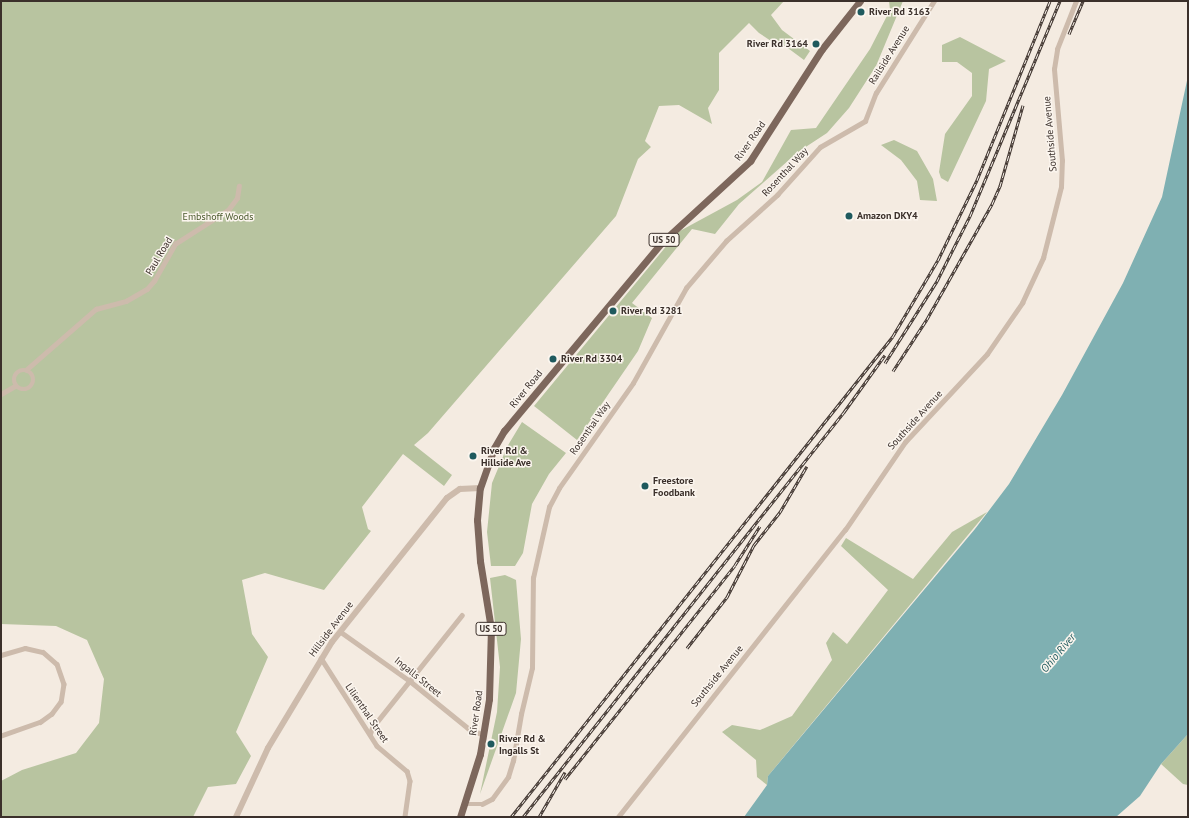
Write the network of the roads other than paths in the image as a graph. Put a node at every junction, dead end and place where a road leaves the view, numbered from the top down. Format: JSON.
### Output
{"nodes":[{"id":1,"x":860,"y":1,"type":"edge"},
{"id":2,"x":934,"y":1,"type":"edge"},
{"id":3,"x":1076,"y":1,"type":"edge"},
{"id":4,"x":865,"y":121,"type":"joint"},
{"id":5,"x":239,"y":186,"type":"dead end"},
{"id":6,"x":26,"y":370,"type":"junction"},
{"id":7,"x":15,"y":386,"type":"junction"},
{"id":8,"x":1,"y":394,"type":"edge"},
{"id":9,"x":480,"y":488,"type":"junction"},
{"id":10,"x":462,"y":615,"type":"dead end"},
{"id":11,"x":341,"y":632,"type":"junction"},
{"id":12,"x":1,"y":655,"type":"edge"},
{"id":13,"x":321,"y":658,"type":"junction"},
{"id":14,"x":410,"y":681,"type":"junction"},
{"id":15,"x":370,"y":734,"type":"junction"},
{"id":16,"x":484,"y":735,"type":"junction"},
{"id":17,"x":1,"y":736,"type":"edge"},
{"id":18,"x":465,"y":804,"type":"junction"},
{"id":19,"x":236,"y":817,"type":"edge"},
{"id":20,"x":405,"y":817,"type":"edge"},
{"id":21,"x":460,"y":817,"type":"edge"},
{"id":22,"x":618,"y":817,"type":"edge"}],
"edges":[{"from":1,"to":9,"type":"main road","name":"River Road","number":"US 50"},
{"from":2,"to":4,"type":"street","name":"Railside Avenue"},
{"from":3,"to":22,"type":"street","name":"Southside Avenue"},
{"from":4,"to":18,"type":"street","name":"Rosenthal Way"},
{"from":5,"to":6,"type":"street","name":"Paul Road"},
{"from":6,"to":7,"type":"street","name":"Paul Road"},
{"from":6,"to":7,"type":"street"},
{"from":7,"to":8,"type":"street"},
{"from":9,"to":11,"type":"street","name":"Hillside Avenue"},
{"from":9,"to":16,"type":"main road","name":"River Road","number":"US 50"},
{"from":10,"to":14,"type":"street"},
{"from":11,"to":13,"type":"street","name":"Hillside Avenue"},
{"from":11,"to":14,"type":"street","name":"Ingalls Street"},
{"from":12,"to":17,"type":"street"},
{"from":13,"to":15,"type":"street","name":"Lilienthal Street"},
{"from":13,"to":19,"type":"street","name":"Hillside Avenue"},
{"from":14,"to":15,"type":"street"},
{"from":14,"to":16,"type":"street","name":"Ingalls Street"},
{"from":15,"to":20,"type":"street","name":"Lilienthal Street"},
{"from":16,"to":18,"type":"main road","name":"River Road","number":"US 50"},
{"from":18,"to":21,"type":"main road","name":"River Road","number":"US 50"}]}
